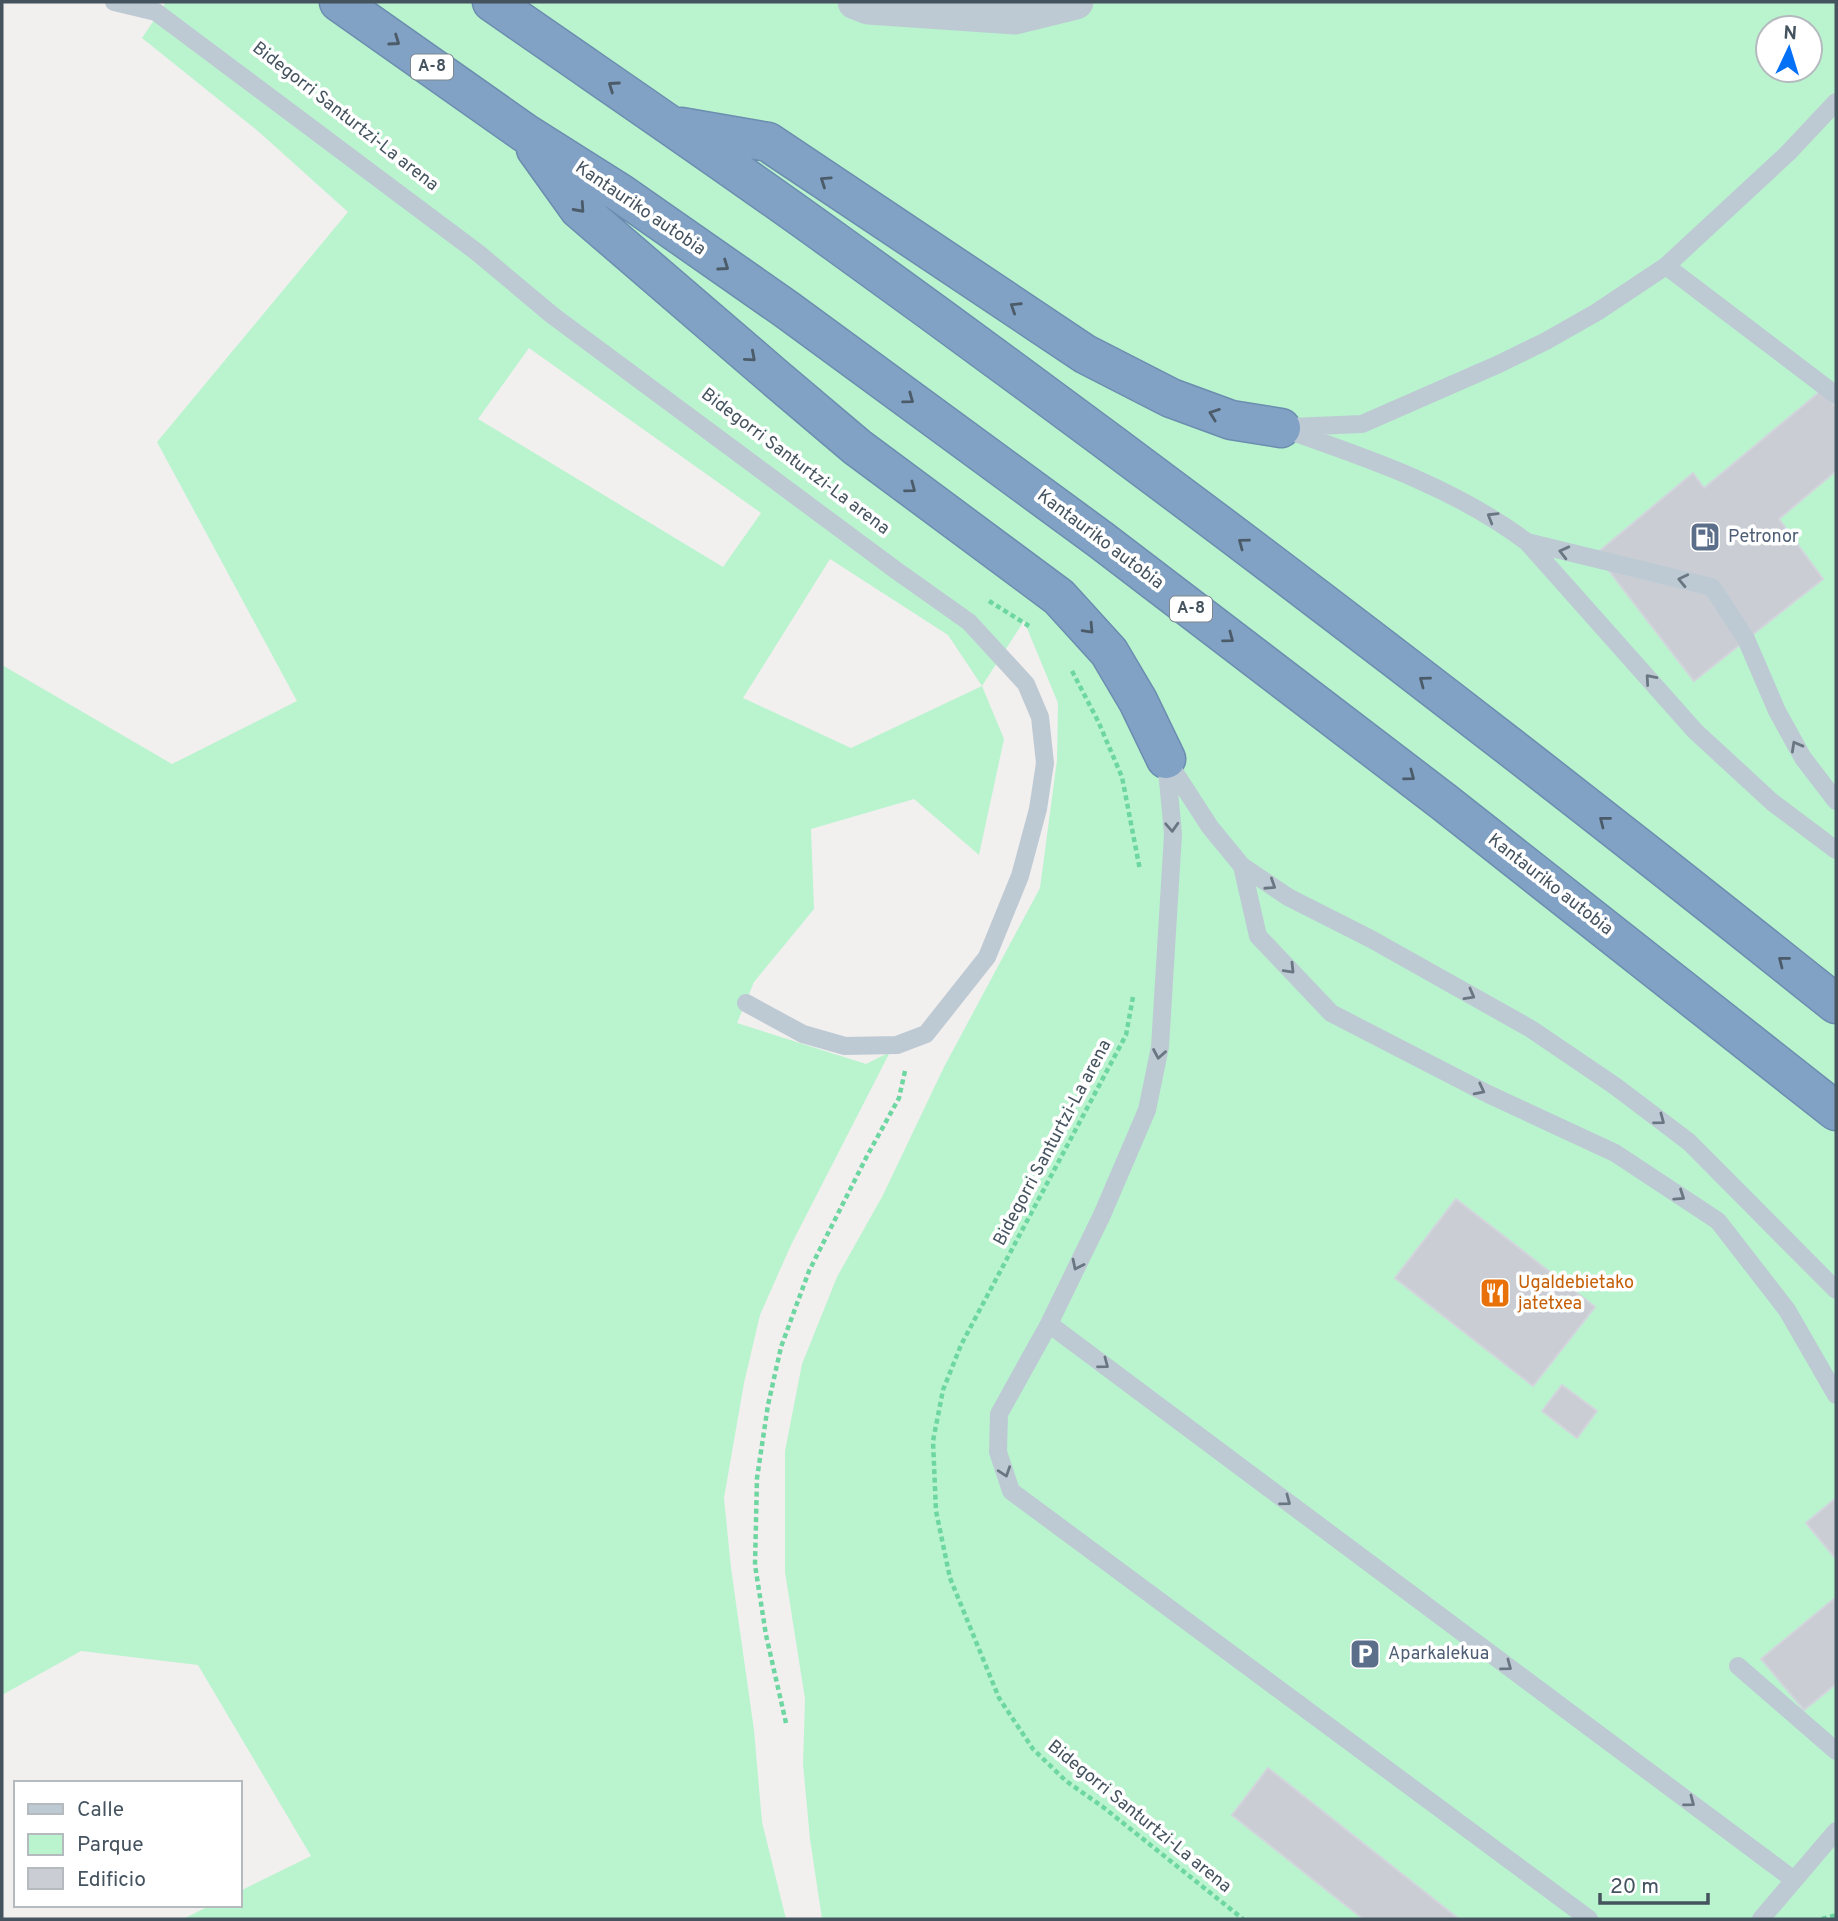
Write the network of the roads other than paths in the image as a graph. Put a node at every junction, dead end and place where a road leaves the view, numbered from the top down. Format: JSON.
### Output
{"nodes":[{"id":1,"x":114,"y":2,"type":"edge"},
{"id":2,"x":339,"y":2,"type":"edge"},
{"id":3,"x":492,"y":2,"type":"edge"},
{"id":4,"x":855,"y":2,"type":"edge"},
{"id":5,"x":1076,"y":2,"type":"edge"},
{"id":6,"x":1836,"y":102,"type":"edge"},
{"id":7,"x":669,"y":125,"type":"junction"},
{"id":8,"x":525,"y":133,"type":"junction"},
{"id":9,"x":1665,"y":266,"type":"junction"},
{"id":10,"x":1836,"y":395,"type":"edge"},
{"id":11,"x":1281,"y":428,"type":"junction"},
{"id":12,"x":1527,"y":542,"type":"junction"},
{"id":13,"x":1166,"y":760,"type":"junction"},
{"id":14,"x":1836,"y":801,"type":"edge"},
{"id":15,"x":1836,"y":850,"type":"edge"},
{"id":16,"x":1242,"y":866,"type":"junction"},
{"id":17,"x":746,"y":1003,"type":"dead end"},
{"id":18,"x":1836,"y":1004,"type":"edge"},
{"id":19,"x":1836,"y":1111,"type":"edge"},
{"id":20,"x":1836,"y":1290,"type":"edge"},
{"id":21,"x":1049,"y":1324,"type":"junction"},
{"id":22,"x":1836,"y":1395,"type":"edge"},
{"id":23,"x":1738,"y":1666,"type":"dead end"},
{"id":24,"x":1836,"y":1751,"type":"edge"},
{"id":25,"x":1836,"y":1831,"type":"edge"},
{"id":26,"x":1794,"y":1880,"type":"junction"},
{"id":27,"x":1589,"y":1919,"type":"edge"},
{"id":28,"x":1761,"y":1919,"type":"edge"}],
"edges":[{"from":1,"to":17,"type":"lane"},
{"from":2,"to":8,"type":"highway","name":"Kantauriko autobia","number":"A-8","one_way":true},
{"from":7,"to":3,"type":"highway","one_way":true},
{"from":4,"to":5,"type":"street"},
{"from":6,"to":9,"type":"lane"},
{"from":11,"to":7,"type":"highway","one_way":true},
{"from":18,"to":7,"type":"highway","one_way":true},
{"from":8,"to":13,"type":"highway","one_way":true},
{"from":8,"to":19,"type":"highway","name":"Kantauriko autobia","number":"A-8","one_way":true},
{"from":9,"to":10,"type":"lane"},
{"from":9,"to":11,"type":"lane"},
{"from":12,"to":11,"type":"lane","one_way":true},
{"from":14,"to":12,"type":"lane","one_way":true},
{"from":15,"to":12,"type":"lane","one_way":true},
{"from":13,"to":16,"type":"lane"},
{"from":13,"to":21,"type":"lane","one_way":true},
{"from":16,"to":20,"type":"lane","one_way":true},
{"from":16,"to":22,"type":"lane","one_way":true},
{"from":21,"to":26,"type":"lane","one_way":true},
{"from":21,"to":27,"type":"lane","one_way":true},
{"from":23,"to":24,"type":"lane"},
{"from":25,"to":26,"type":"lane"},
{"from":26,"to":28,"type":"lane"}]}
